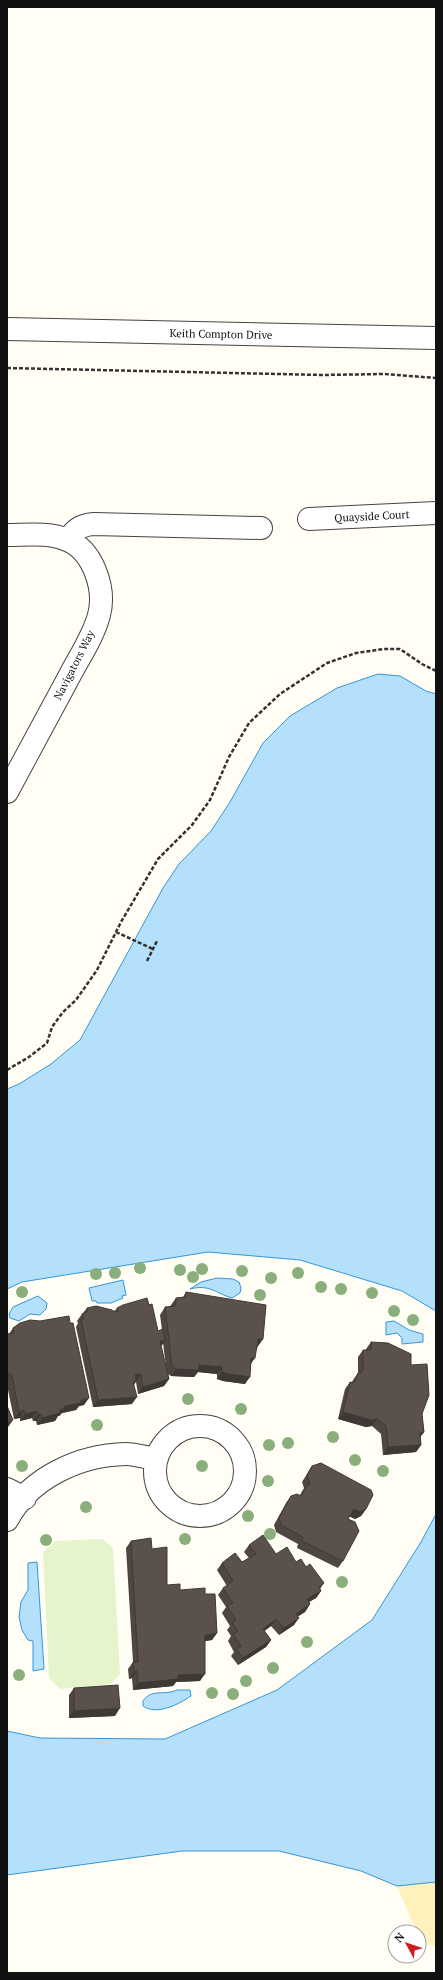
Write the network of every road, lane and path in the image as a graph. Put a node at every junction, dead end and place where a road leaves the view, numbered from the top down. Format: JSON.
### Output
{"nodes":[{"id":1,"x":7,"y":329,"type":"edge"},
{"id":2,"x":436,"y":338,"type":"edge"},
{"id":3,"x":7,"y":368,"type":"edge"},
{"id":4,"x":436,"y":378,"type":"edge"},
{"id":5,"x":436,"y":513,"type":"edge"},
{"id":6,"x":309,"y":519,"type":"dead end"},
{"id":7,"x":261,"y":528,"type":"dead end"},
{"id":8,"x":7,"y":535,"type":"edge"},
{"id":9,"x":68,"y":540,"type":"junction"},
{"id":10,"x":436,"y":671,"type":"edge"},
{"id":11,"x":7,"y":792,"type":"edge"},
{"id":12,"x":116,"y":932,"type":"junction"},
{"id":13,"x":157,"y":941,"type":"dead end"},
{"id":14,"x":153,"y":949,"type":"junction"},
{"id":15,"x":147,"y":961,"type":"dead end"},
{"id":16,"x":7,"y":1070,"type":"edge"},
{"id":17,"x":156,"y":1459,"type":"junction"},
{"id":18,"x":16,"y":1493,"type":"edge"},
{"id":19,"x":7,"y":1520,"type":"edge"}],
"edges":[{"from":1,"to":2,"type":"street","name":"Keith Compton Drive"},
{"from":3,"to":4,"type":"path"},
{"from":5,"to":6,"type":"street","name":"Quayside Court"},
{"from":7,"to":9,"type":"street"},
{"from":8,"to":9,"type":"street","name":"Navigators Way"},
{"from":9,"to":11,"type":"street","name":"Navigators Way"},
{"from":10,"to":12,"type":"path"},
{"from":12,"to":14,"type":"path"},
{"from":12,"to":16,"type":"path"},
{"from":13,"to":14,"type":"path"},
{"from":14,"to":15,"type":"path"},
{"from":17,"to":17,"type":"street"},
{"from":17,"to":18,"type":"street"},
{"from":18,"to":19,"type":"street"}]}
